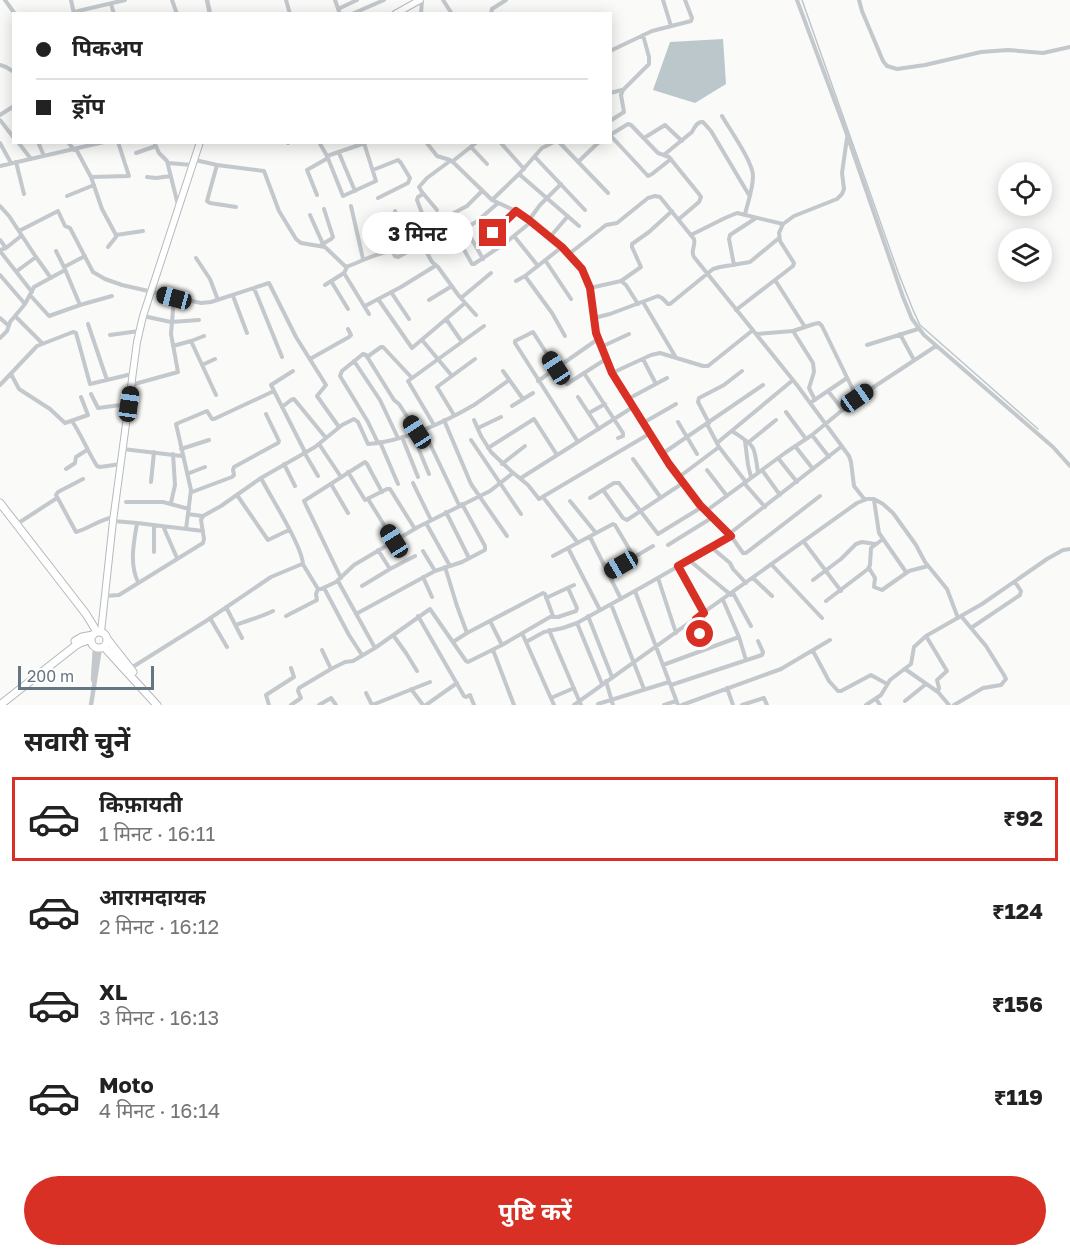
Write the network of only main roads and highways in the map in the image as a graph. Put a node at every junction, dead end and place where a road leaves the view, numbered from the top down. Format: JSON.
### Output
{"nodes":[{"id":1,"x":419,"y":1,"type":"edge"},
{"id":2,"x":399,"y":12,"type":"edge"},
{"id":3,"x":199,"y":144,"type":"edge"},
{"id":4,"x":0,"y":503,"type":"edge"},
{"id":5,"x":99,"y":640,"type":"junction"},
{"id":6,"x":1,"y":702,"type":"edge"},
{"id":7,"x":156,"y":704,"type":"edge"}],
"edges":[{"from":1,"to":2,"type":"main road"},
{"from":3,"to":5,"type":"main road"},
{"from":4,"to":5,"type":"highway"},
{"from":5,"to":6,"type":"highway"},
{"from":5,"to":7,"type":"highway"},
{"from":5,"to":7,"type":"highway"}]}
